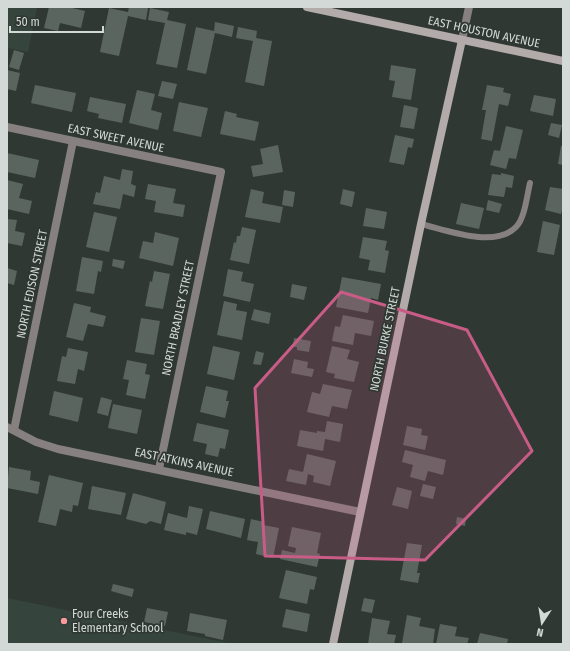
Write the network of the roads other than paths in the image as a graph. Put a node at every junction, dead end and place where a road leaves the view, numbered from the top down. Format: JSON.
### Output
{"nodes":[{"id":1,"x":307,"y":7,"type":"edge"},
{"id":2,"x":469,"y":7,"type":"edge"},
{"id":3,"x":462,"y":40,"type":"junction"},
{"id":4,"x":563,"y":61,"type":"edge"},
{"id":5,"x":7,"y":127,"type":"edge"},
{"id":6,"x":73,"y":142,"type":"junction"},
{"id":7,"x":221,"y":172,"type":"joint"},
{"id":8,"x":530,"y":183,"type":"dead end"},
{"id":9,"x":421,"y":224,"type":"junction"},
{"id":10,"x":11,"y":428,"type":"edge"},
{"id":11,"x":159,"y":469,"type":"junction"},
{"id":12,"x":360,"y":512,"type":"junction"},
{"id":13,"x":333,"y":644,"type":"edge"}],
"edges":[{"from":1,"to":3,"type":"street","name":"EAST HOUSTON AVENUE"},
{"from":2,"to":3,"type":"street"},
{"from":3,"to":4,"type":"street","name":"EAST HOUSTON AVENUE"},
{"from":3,"to":9,"type":"street","name":"NORTH BURKE STREET"},
{"from":5,"to":6,"type":"street","name":"EAST SWEET AVENUE"},
{"from":6,"to":7,"type":"street","name":"EAST SWEET AVENUE"},
{"from":6,"to":10,"type":"street","name":"NORTH EDISON STREET"},
{"from":7,"to":11,"type":"street","name":"NORTH BRADLEY STREET"},
{"from":8,"to":9,"type":"lane"},
{"from":9,"to":12,"type":"street","name":"NORTH BURKE STREET"},
{"from":10,"to":11,"type":"street","name":"EAST ATKINS AVENUE"},
{"from":11,"to":12,"type":"street","name":"EAST ATKINS AVENUE"},
{"from":12,"to":13,"type":"street","name":"NORTH BURKE STREET"}]}
